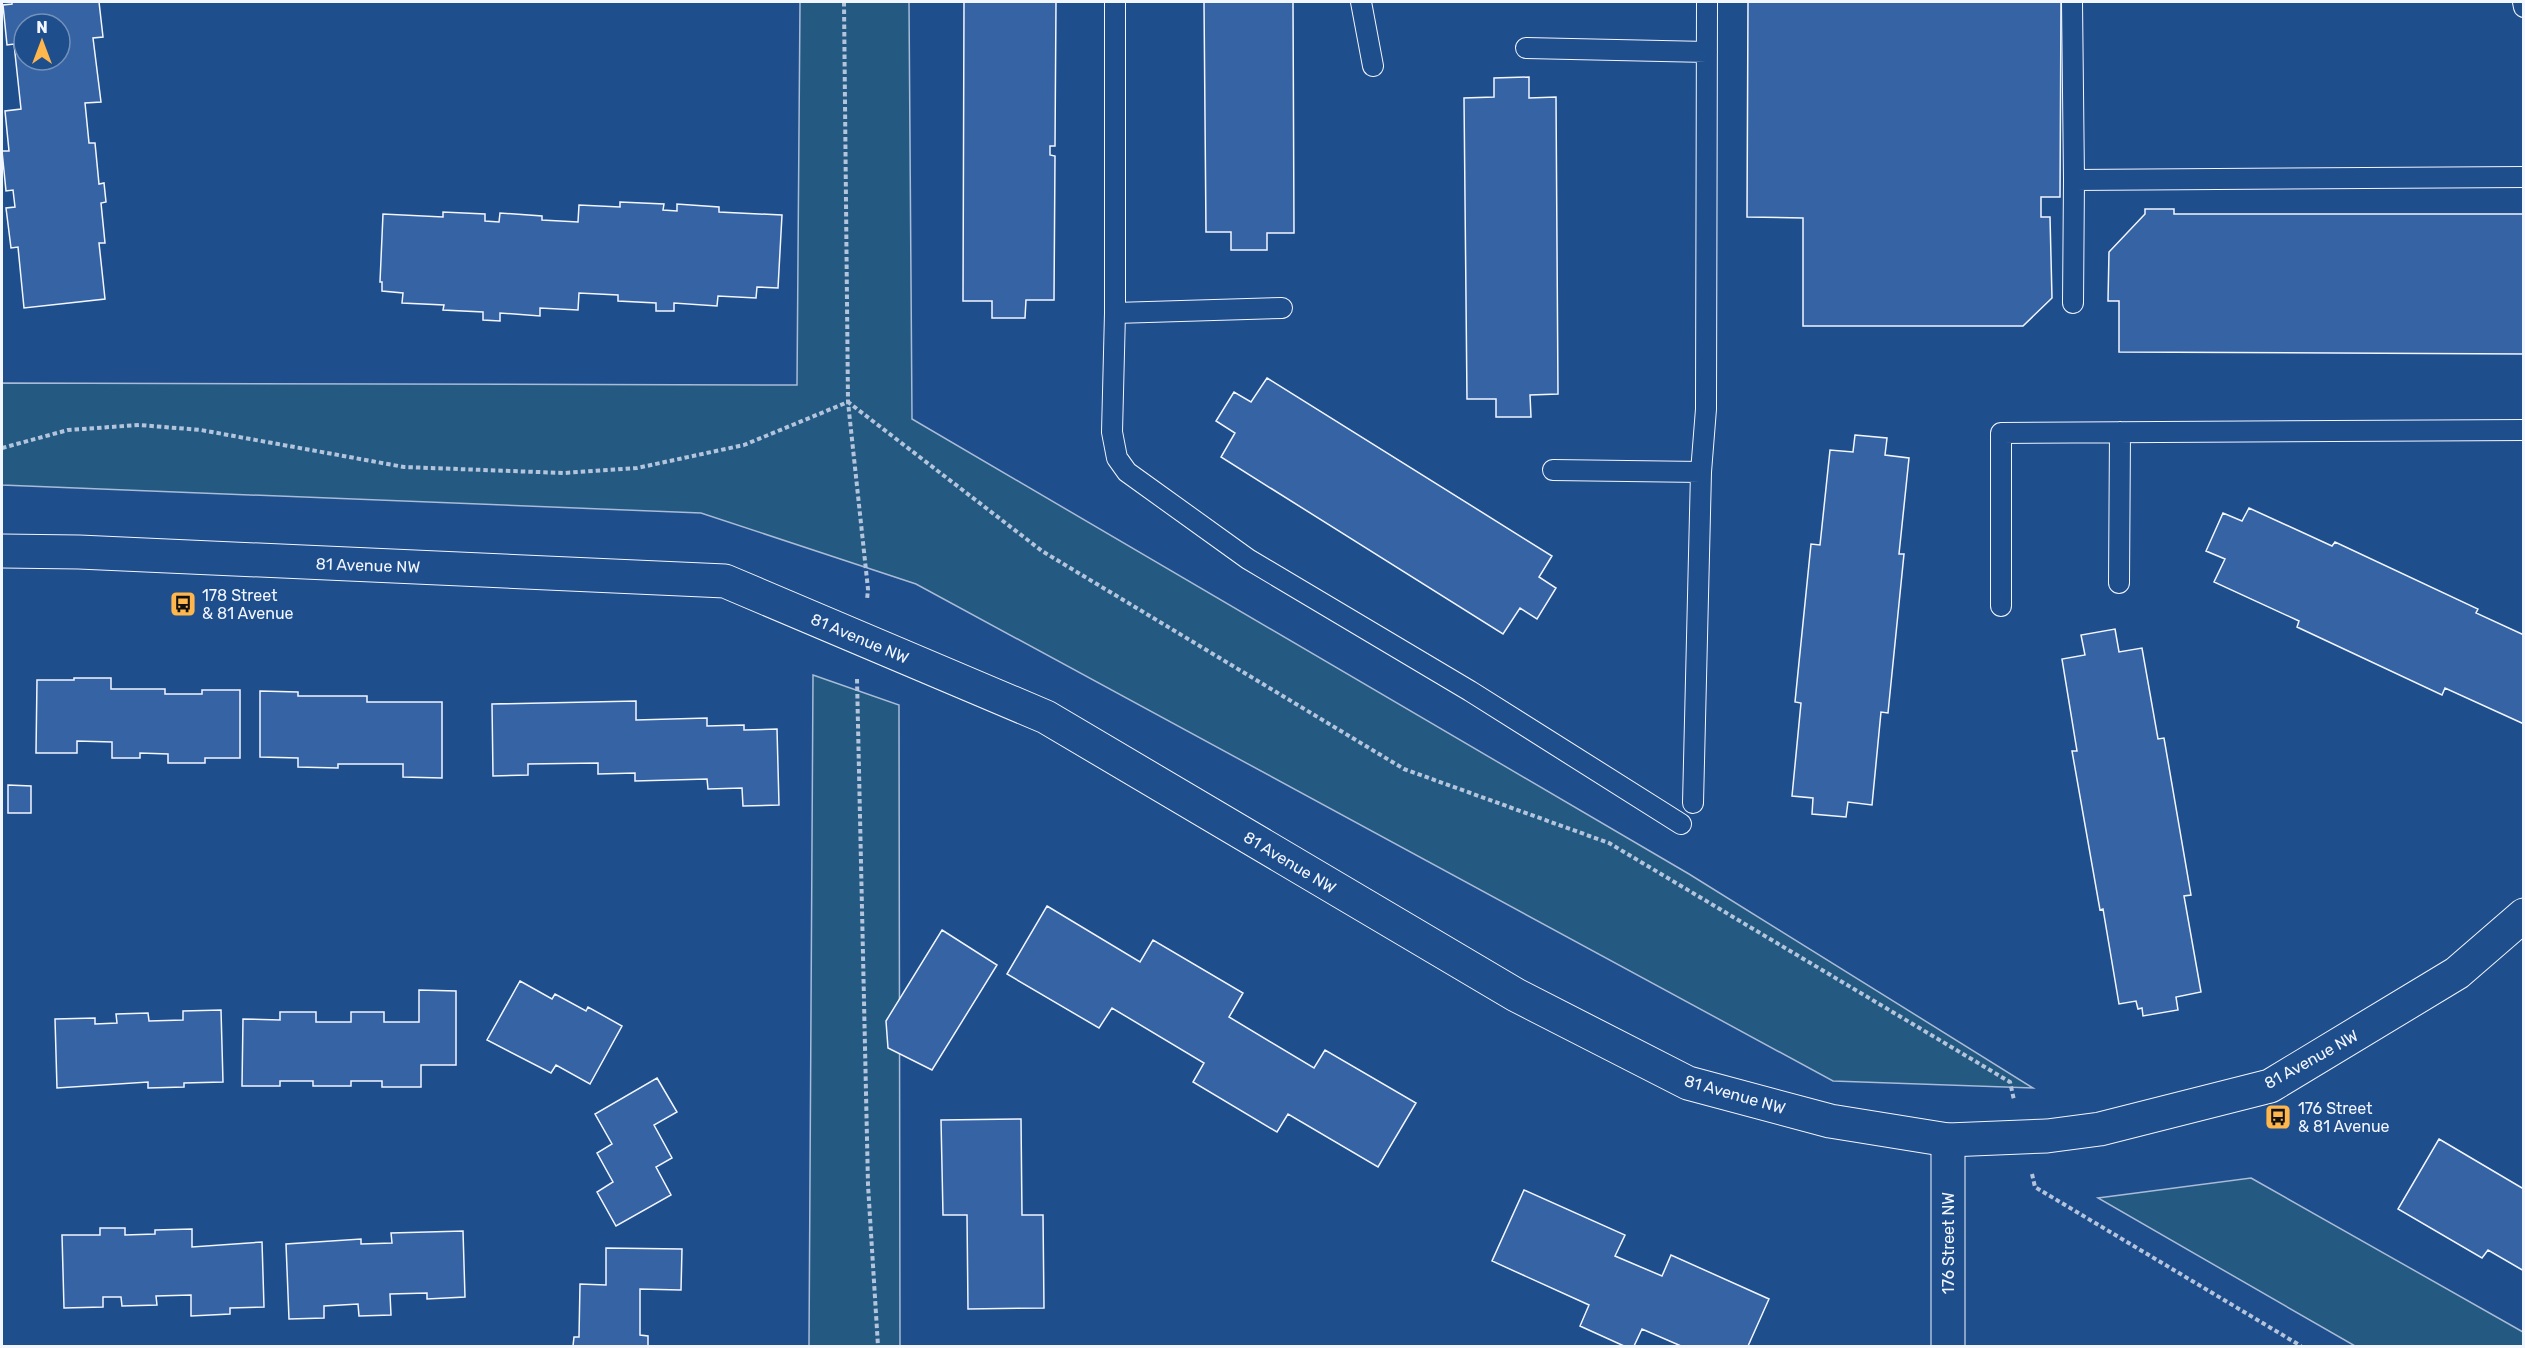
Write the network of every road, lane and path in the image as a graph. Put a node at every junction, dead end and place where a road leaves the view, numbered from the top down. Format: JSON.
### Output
{"nodes":[{"id":1,"x":1115,"y":2,"type":"edge"},
{"id":2,"x":1361,"y":2,"type":"edge"},
{"id":3,"x":1707,"y":2,"type":"edge"},
{"id":4,"x":2072,"y":2,"type":"edge"},
{"id":5,"x":2523,"y":2,"type":"edge"},
{"id":6,"x":2523,"y":7,"type":"edge"},
{"id":7,"x":1526,"y":48,"type":"dead end"},
{"id":8,"x":1707,"y":52,"type":"junction"},
{"id":9,"x":1373,"y":66,"type":"dead end"},
{"id":10,"x":2523,"y":177,"type":"edge"},
{"id":11,"x":2074,"y":180,"type":"junction"},
{"id":12,"x":2073,"y":303,"type":"dead end"},
{"id":13,"x":1282,"y":308,"type":"dead end"},
{"id":14,"x":1115,"y":313,"type":"junction"},
{"id":15,"x":2523,"y":430,"type":"edge"},
{"id":16,"x":2120,"y":432,"type":"junction"},
{"id":17,"x":2,"y":448,"type":"edge"},
{"id":18,"x":1553,"y":470,"type":"dead end"},
{"id":19,"x":1701,"y":472,"type":"junction"},
{"id":20,"x":2,"y":551,"type":"edge"},
{"id":21,"x":2119,"y":583,"type":"dead end"},
{"id":22,"x":2001,"y":606,"type":"dead end"},
{"id":23,"x":1693,"y":803,"type":"dead end"},
{"id":24,"x":1681,"y":824,"type":"dead end"},
{"id":25,"x":2523,"y":915,"type":"edge"},
{"id":26,"x":2023,"y":1136,"type":"junction"},
{"id":27,"x":1948,"y":1140,"type":"junction"},
{"id":28,"x":1948,"y":1347,"type":"edge"},
{"id":29,"x":2301,"y":1347,"type":"edge"}],
"edges":[{"from":1,"to":14,"type":"lane"},
{"from":2,"to":9,"type":"lane"},
{"from":3,"to":8,"type":"lane"},
{"from":4,"to":11,"type":"lane"},
{"from":5,"to":6,"type":"lane"},
{"from":7,"to":8,"type":"lane"},
{"from":8,"to":19,"type":"lane"},
{"from":10,"to":11,"type":"lane"},
{"from":11,"to":12,"type":"lane"},
{"from":13,"to":14,"type":"lane"},
{"from":14,"to":24,"type":"lane"},
{"from":15,"to":16,"type":"lane"},
{"from":16,"to":21,"type":"lane"},
{"from":16,"to":22,"type":"lane"},
{"from":17,"to":26,"type":"path"},
{"from":18,"to":19,"type":"lane"},
{"from":19,"to":23,"type":"lane"},
{"from":20,"to":27,"type":"street","name":"81 Avenue NW"},
{"from":25,"to":26,"type":"street","name":"81 Avenue NW"},
{"from":26,"to":27,"type":"street","name":"81 Avenue NW"},
{"from":26,"to":29,"type":"path"},
{"from":27,"to":28,"type":"street","name":"176 Street NW"}]}
